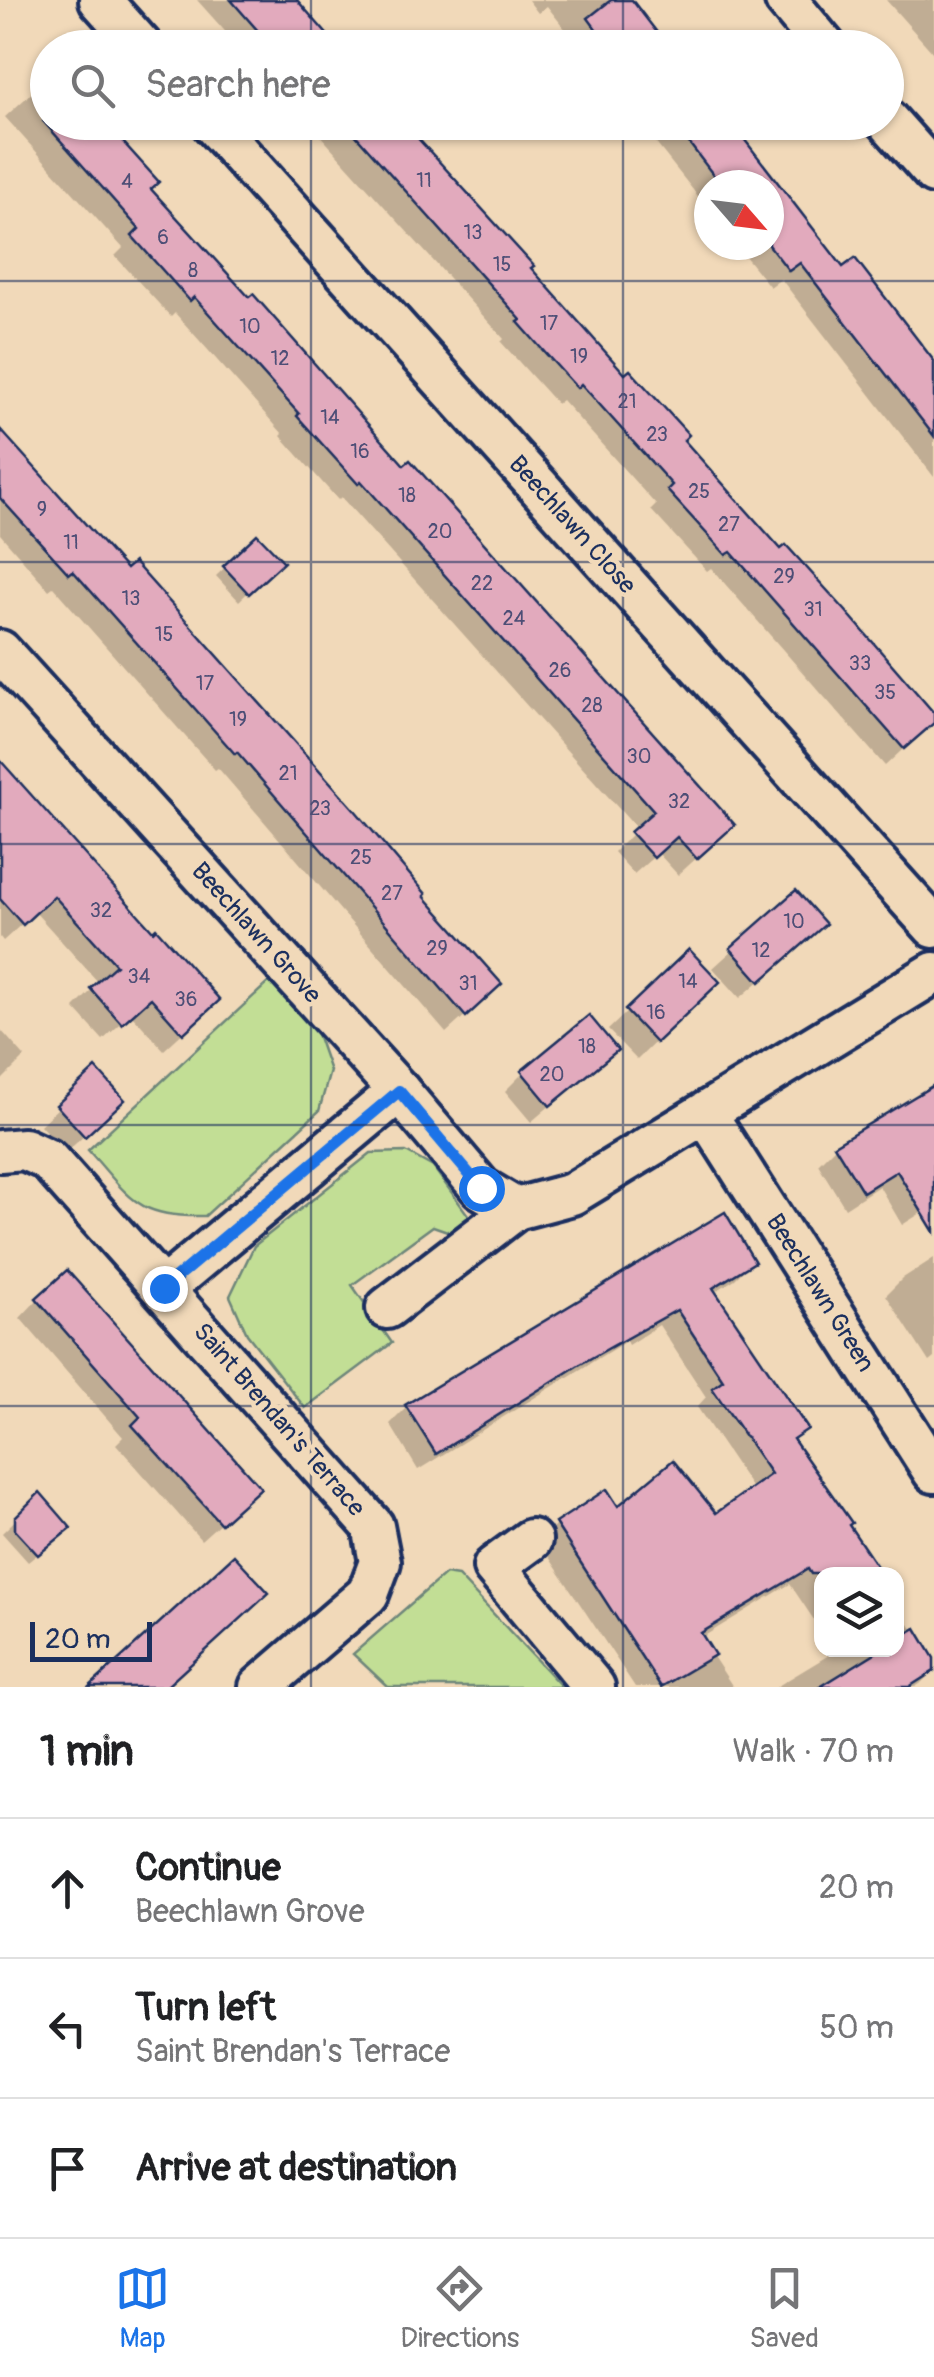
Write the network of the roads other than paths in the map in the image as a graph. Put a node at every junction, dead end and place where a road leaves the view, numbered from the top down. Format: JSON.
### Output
{"nodes":[{"id":1,"x":100,"y":0,"type":"edge"},
{"id":2,"x":786,"y":0,"type":"edge"},
{"id":3,"x":127,"y":30,"type":"edge"},
{"id":4,"x":811,"y":30,"type":"edge"},
{"id":5,"x":904,"y":138,"type":"edge"},
{"id":6,"x":227,"y":140,"type":"edge"},
{"id":7,"x":934,"y":172,"type":"edge"},
{"id":8,"x":0,"y":650,"type":"edge"},
{"id":9,"x":934,"y":927,"type":"edge"},
{"id":10,"x":934,"y":973,"type":"edge"},
{"id":11,"x":399,"y":1091,"type":"junction"},
{"id":12,"x":706,"y":1114,"type":"junction"},
{"id":13,"x":0,"y":1151,"type":"edge"},
{"id":14,"x":516,"y":1209,"type":"junction"},
{"id":15,"x":164,"y":1288,"type":"junction"},
{"id":16,"x":387,"y":1308,"type":"dead end"},
{"id":17,"x":934,"y":1472,"type":"edge"},
{"id":18,"x":531,"y":1540,"type":"dead end"},
{"id":19,"x":260,"y":1687,"type":"edge"},
{"id":20,"x":594,"y":1687,"type":"edge"}],
"edges":[{"from":1,"to":3,"type":"street"},
{"from":2,"to":4,"type":"street"},
{"from":5,"to":7,"type":"street"},
{"from":6,"to":9,"type":"street","name":"Beechlawn Close"},
{"from":8,"to":11,"type":"street","name":"Beechlawn Grove"},
{"from":10,"to":12,"type":"street"},
{"from":11,"to":14,"type":"street","name":"Beechlawn Grove"},
{"from":11,"to":15,"type":"street"},
{"from":12,"to":14,"type":"street"},
{"from":12,"to":17,"type":"street","name":"Beechlawn Green"},
{"from":13,"to":15,"type":"street","name":"Saint Brendan's Terrace"},
{"from":14,"to":16,"type":"street"},
{"from":15,"to":19,"type":"street","name":"Saint Brendan's Terrace"},
{"from":18,"to":20,"type":"street"}]}
